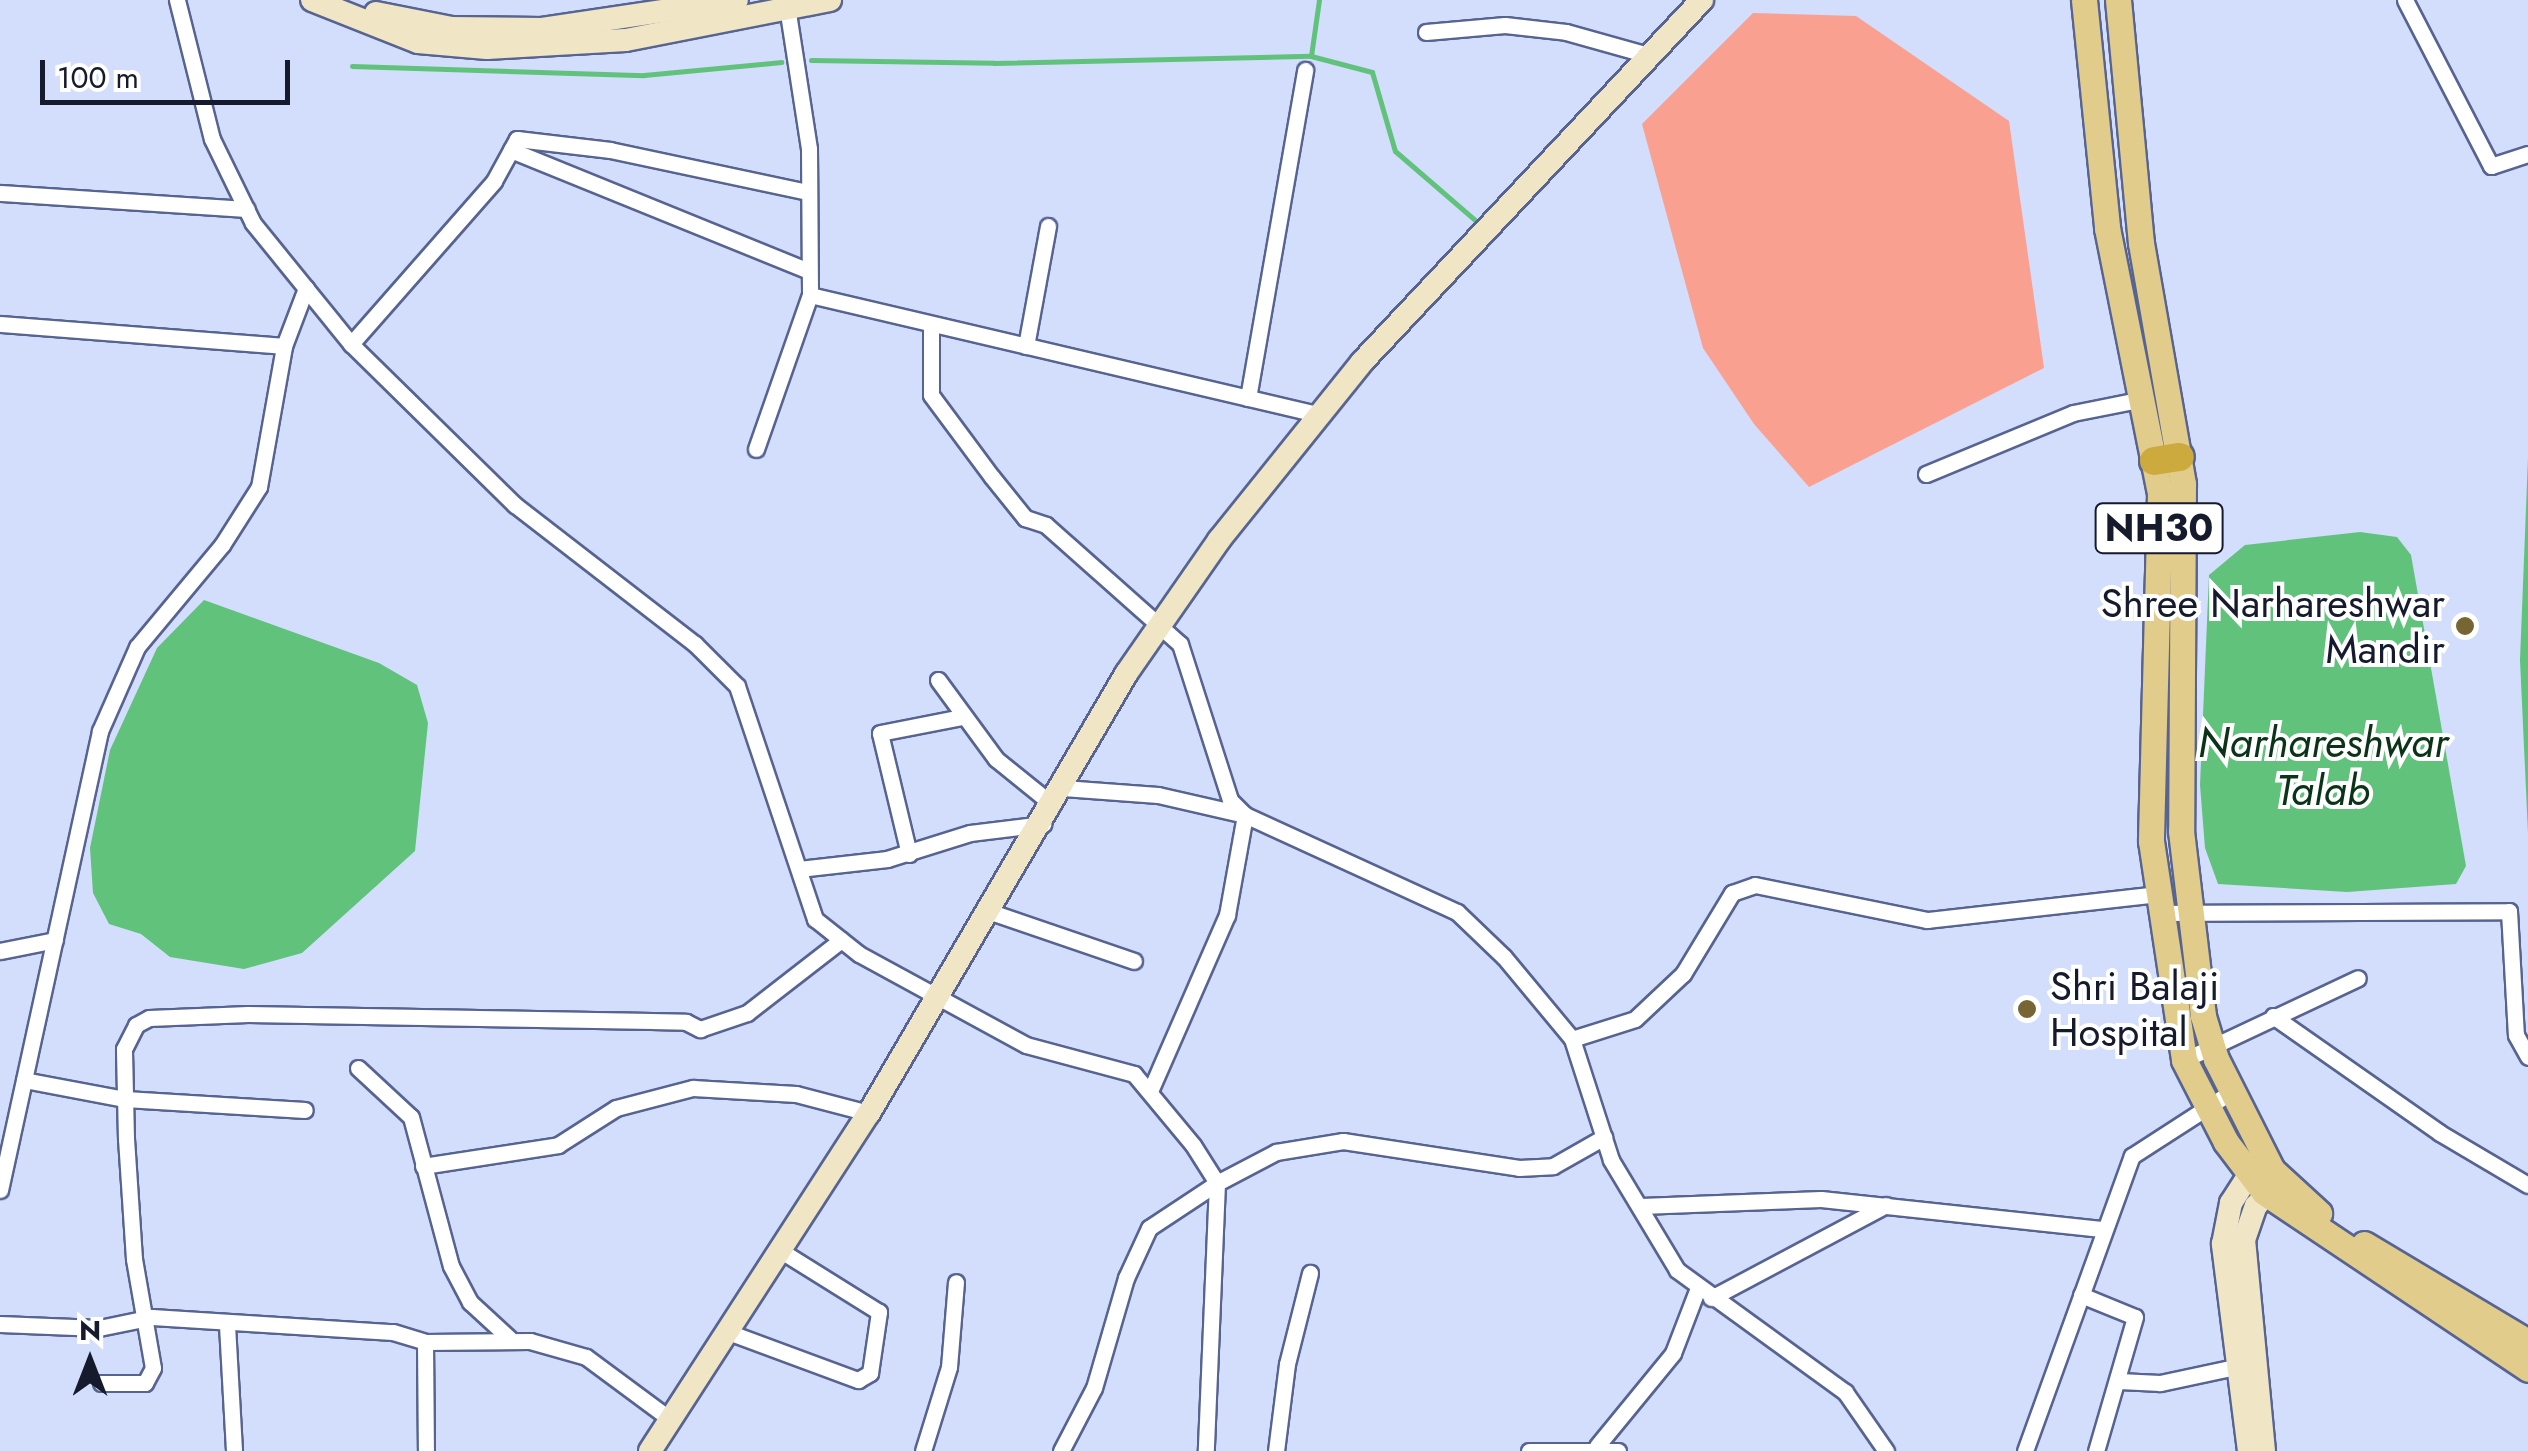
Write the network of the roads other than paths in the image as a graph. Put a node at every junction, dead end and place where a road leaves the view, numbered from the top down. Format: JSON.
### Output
{"nodes":[{"id":1,"x":177,"y":0,"type":"edge"},
{"id":2,"x":312,"y":0,"type":"edge"},
{"id":3,"x":334,"y":0,"type":"edge"},
{"id":4,"x":737,"y":0,"type":"edge"},
{"id":5,"x":830,"y":0,"type":"edge"},
{"id":6,"x":1702,"y":0,"type":"edge"},
{"id":7,"x":2084,"y":0,"type":"edge"},
{"id":8,"x":2118,"y":0,"type":"edge"},
{"id":9,"x":2405,"y":0,"type":"edge"},
{"id":10,"x":786,"y":4,"type":"edge"},
{"id":11,"x":1426,"y":32,"type":"dead end"},
{"id":12,"x":1652,"y":56,"type":"junction"},
{"id":13,"x":1305,"y":70,"type":"dead end"},
{"id":14,"x":511,"y":150,"type":"junction"},
{"id":15,"x":2528,"y":154,"type":"edge"},
{"id":16,"x":808,"y":192,"type":"junction"},
{"id":17,"x":0,"y":193,"type":"edge"},
{"id":18,"x":246,"y":209,"type":"junction"},
{"id":19,"x":1048,"y":226,"type":"dead end"},
{"id":20,"x":807,"y":270,"type":"junction"},
{"id":21,"x":306,"y":288,"type":"junction"},
{"id":22,"x":810,"y":295,"type":"junction"},
{"id":23,"x":0,"y":324,"type":"edge"},
{"id":24,"x":931,"y":325,"type":"junction"},
{"id":25,"x":351,"y":344,"type":"junction"},
{"id":26,"x":284,"y":346,"type":"junction"},
{"id":27,"x":1026,"y":346,"type":"junction"},
{"id":28,"x":1248,"y":398,"type":"junction"},
{"id":29,"x":2143,"y":399,"type":"junction"},
{"id":30,"x":1321,"y":415,"type":"junction"},
{"id":31,"x":756,"y":449,"type":"dead end"},
{"id":32,"x":2167,"y":459,"type":"junction"},
{"id":33,"x":1926,"y":474,"type":"dead end"},
{"id":34,"x":1161,"y":623,"type":"junction"},
{"id":35,"x":938,"y":680,"type":"dead end"},
{"id":36,"x":962,"y":717,"type":"junction"},
{"id":37,"x":1053,"y":806,"type":"junction"},
{"id":38,"x":1245,"y":816,"type":"junction"},
{"id":39,"x":909,"y":854,"type":"junction"},
{"id":40,"x":799,"y":868,"type":"junction"},
{"id":41,"x":2159,"y":904,"type":"junction"},
{"id":42,"x":990,"y":912,"type":"junction"},
{"id":43,"x":2190,"y":913,"type":"junction"},
{"id":44,"x":55,"y":940,"type":"junction"},
{"id":45,"x":841,"y":940,"type":"junction"},
{"id":46,"x":0,"y":952,"type":"edge"},
{"id":47,"x":1134,"y":960,"type":"dead end"},
{"id":48,"x":2358,"y":978,"type":"dead end"},
{"id":49,"x":939,"y":998,"type":"junction"},
{"id":50,"x":2273,"y":1016,"type":"junction"},
{"id":51,"x":1572,"y":1039,"type":"junction"},
{"id":52,"x":2212,"y":1046,"type":"junction"},
{"id":53,"x":2528,"y":1057,"type":"edge"},
{"id":54,"x":2184,"y":1060,"type":"junction"},
{"id":55,"x":358,"y":1068,"type":"dead end"},
{"id":56,"x":24,"y":1080,"type":"junction"},
{"id":57,"x":1150,"y":1091,"type":"junction"},
{"id":58,"x":2231,"y":1092,"type":"junction"},
{"id":59,"x":125,"y":1099,"type":"junction"},
{"id":60,"x":2206,"y":1104,"type":"junction"},
{"id":61,"x":305,"y":1110,"type":"dead end"},
{"id":62,"x":869,"y":1114,"type":"junction"},
{"id":63,"x":1604,"y":1137,"type":"junction"},
{"id":64,"x":5,"y":1144,"type":"edge"},
{"id":65,"x":2255,"y":1163,"type":"junction"},
{"id":66,"x":423,"y":1166,"type":"junction"},
{"id":67,"x":1217,"y":1183,"type":"junction"},
{"id":68,"x":2272,"y":1185,"type":"junction"},
{"id":69,"x":2528,"y":1185,"type":"edge"},
{"id":70,"x":0,"y":1190,"type":"edge"},
{"id":71,"x":1890,"y":1203,"type":"junction"},
{"id":72,"x":1642,"y":1206,"type":"junction"},
{"id":73,"x":2101,"y":1228,"type":"junction"},
{"id":74,"x":781,"y":1251,"type":"junction"},
{"id":75,"x":1310,"y":1274,"type":"dead end"},
{"id":76,"x":956,"y":1282,"type":"dead end"},
{"id":77,"x":1704,"y":1293,"type":"junction"},
{"id":78,"x":2081,"y":1295,"type":"junction"},
{"id":79,"x":144,"y":1319,"type":"junction"},
{"id":80,"x":0,"y":1324,"type":"edge"},
{"id":81,"x":227,"y":1324,"type":"junction"},
{"id":82,"x":728,"y":1332,"type":"junction"},
{"id":83,"x":509,"y":1338,"type":"junction"},
{"id":84,"x":425,"y":1342,"type":"junction"},
{"id":85,"x":2528,"y":1342,"type":"edge"},
{"id":86,"x":2235,"y":1367,"type":"junction"},
{"id":87,"x":2528,"y":1369,"type":"edge"},
{"id":88,"x":2119,"y":1381,"type":"junction"},
{"id":89,"x":101,"y":1383,"type":"dead end"},
{"id":90,"x":671,"y":1420,"type":"junction"},
{"id":91,"x":1597,"y":1446,"type":"junction"},
{"id":92,"x":234,"y":1451,"type":"edge"},
{"id":93,"x":426,"y":1451,"type":"edge"},
{"id":94,"x":650,"y":1451,"type":"edge"},
{"id":95,"x":923,"y":1451,"type":"edge"},
{"id":96,"x":1061,"y":1451,"type":"edge"},
{"id":97,"x":1206,"y":1451,"type":"edge"},
{"id":98,"x":1276,"y":1451,"type":"edge"},
{"id":99,"x":1529,"y":1451,"type":"edge"},
{"id":100,"x":1618,"y":1451,"type":"edge"},
{"id":101,"x":1886,"y":1451,"type":"edge"},
{"id":102,"x":2026,"y":1451,"type":"edge"},
{"id":103,"x":2096,"y":1451,"type":"edge"},
{"id":104,"x":2249,"y":1451,"type":"edge"},
{"id":105,"x":2264,"y":1451,"type":"edge"}],
"edges":[{"from":1,"to":18,"type":"street"},
{"from":2,"to":10,"type":"street"},
{"from":3,"to":4,"type":"street"},
{"from":5,"to":10,"type":"street"},
{"from":6,"to":12,"type":"street"},
{"from":7,"to":29,"type":"main road","number":"NH30"},
{"from":8,"to":32,"type":"main road","number":"NH30"},
{"from":9,"to":15,"type":"street"},
{"from":10,"to":16,"type":"street"},
{"from":11,"to":12,"type":"street"},
{"from":12,"to":30,"type":"street"},
{"from":13,"to":28,"type":"street"},
{"from":14,"to":16,"type":"street"},
{"from":14,"to":20,"type":"street"},
{"from":14,"to":25,"type":"street"},
{"from":16,"to":20,"type":"street"},
{"from":17,"to":18,"type":"street"},
{"from":18,"to":21,"type":"street"},
{"from":19,"to":27,"type":"street"},
{"from":20,"to":22,"type":"street"},
{"from":21,"to":25,"type":"street"},
{"from":21,"to":26,"type":"street"},
{"from":22,"to":24,"type":"street"},
{"from":22,"to":31,"type":"street"},
{"from":23,"to":26,"type":"street"},
{"from":24,"to":27,"type":"street"},
{"from":24,"to":34,"type":"street"},
{"from":25,"to":40,"type":"street"},
{"from":26,"to":44,"type":"street"},
{"from":27,"to":28,"type":"street"},
{"from":28,"to":30,"type":"street"},
{"from":29,"to":32,"type":"main road","number":"NH30"},
{"from":29,"to":33,"type":"street"},
{"from":30,"to":34,"type":"street"},
{"from":32,"to":41,"type":"main road","number":"NH30"},
{"from":32,"to":43,"type":"main road","number":"NH30"},
{"from":34,"to":37,"type":"street"},
{"from":34,"to":38,"type":"street"},
{"from":35,"to":36,"type":"street"},
{"from":36,"to":37,"type":"street"},
{"from":36,"to":39,"type":"street"},
{"from":37,"to":38,"type":"street"},
{"from":37,"to":39,"type":"street"},
{"from":37,"to":42,"type":"street"},
{"from":38,"to":51,"type":"street"},
{"from":38,"to":57,"type":"street"},
{"from":39,"to":40,"type":"street"},
{"from":40,"to":45,"type":"street"},
{"from":41,"to":43,"type":"street"},
{"from":41,"to":51,"type":"street"},
{"from":41,"to":54,"type":"main road","number":"NH30"},
{"from":42,"to":47,"type":"street"},
{"from":42,"to":49,"type":"street"},
{"from":43,"to":52,"type":"main road","number":"NH30"},
{"from":43,"to":53,"type":"street"},
{"from":44,"to":46,"type":"street"},
{"from":44,"to":56,"type":"street"},
{"from":45,"to":49,"type":"street"},
{"from":45,"to":59,"type":"street"},
{"from":48,"to":50,"type":"street"},
{"from":49,"to":57,"type":"street"},
{"from":49,"to":62,"type":"street"},
{"from":50,"to":52,"type":"street"},
{"from":50,"to":69,"type":"street"},
{"from":51,"to":63,"type":"street"},
{"from":52,"to":54,"type":"street"},
{"from":52,"to":58,"type":"main road","number":"NH30"},
{"from":54,"to":60,"type":"main road","number":"NH30"},
{"from":55,"to":66,"type":"street"},
{"from":56,"to":59,"type":"street"},
{"from":56,"to":64,"type":"street"},
{"from":57,"to":67,"type":"street"},
{"from":58,"to":60,"type":"street"},
{"from":58,"to":65,"type":"main road","number":"NH30"},
{"from":59,"to":61,"type":"street"},
{"from":59,"to":79,"type":"street"},
{"from":60,"to":65,"type":"main road","number":"NH30"},
{"from":60,"to":73,"type":"street"},
{"from":62,"to":66,"type":"street"},
{"from":62,"to":74,"type":"street"},
{"from":63,"to":67,"type":"street"},
{"from":63,"to":72,"type":"street"},
{"from":64,"to":70,"type":"street"},
{"from":65,"to":68,"type":"main road","number":"NH30"},
{"from":65,"to":86,"type":"street"},
{"from":66,"to":83,"type":"street"},
{"from":67,"to":96,"type":"street"},
{"from":67,"to":97,"type":"street"},
{"from":68,"to":85,"type":"main road","number":"NH30"},
{"from":68,"to":87,"type":"main road","number":"NH30"},
{"from":68,"to":105,"type":"street"},
{"from":71,"to":72,"type":"street"},
{"from":71,"to":73,"type":"street"},
{"from":71,"to":77,"type":"street"},
{"from":72,"to":77,"type":"street"},
{"from":73,"to":78,"type":"street"},
{"from":74,"to":82,"type":"street"},
{"from":74,"to":82,"type":"street"},
{"from":75,"to":98,"type":"street"},
{"from":76,"to":95,"type":"street"},
{"from":77,"to":91,"type":"street"},
{"from":77,"to":101,"type":"street"},
{"from":78,"to":88,"type":"street"},
{"from":78,"to":102,"type":"street"},
{"from":79,"to":80,"type":"street"},
{"from":79,"to":81,"type":"street"},
{"from":79,"to":89,"type":"street"},
{"from":81,"to":84,"type":"street"},
{"from":81,"to":92,"type":"street"},
{"from":82,"to":90,"type":"street"},
{"from":83,"to":84,"type":"street"},
{"from":83,"to":90,"type":"street"},
{"from":84,"to":93,"type":"street"},
{"from":86,"to":88,"type":"street"},
{"from":86,"to":104,"type":"street"},
{"from":88,"to":103,"type":"street"},
{"from":90,"to":94,"type":"street"},
{"from":91,"to":99,"type":"street"},
{"from":91,"to":100,"type":"street"}]}
